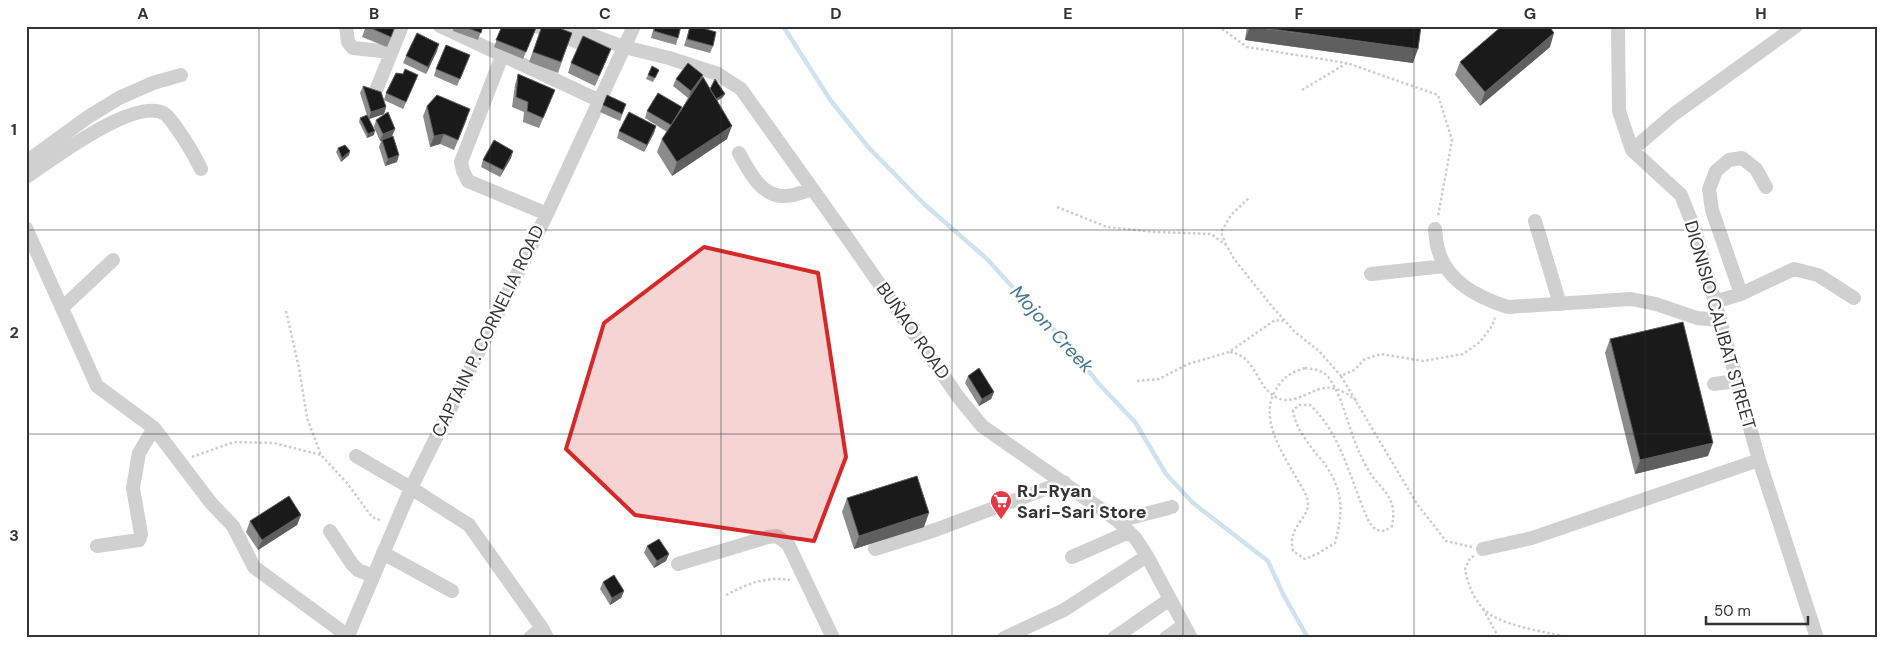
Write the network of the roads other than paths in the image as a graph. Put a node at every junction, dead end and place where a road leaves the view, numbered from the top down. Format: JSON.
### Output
{"nodes":[{"id":1,"x":346,"y":26,"type":"edge"},
{"id":2,"x":402,"y":26,"type":"edge"},
{"id":3,"x":440,"y":26,"type":"edge"},
{"id":4,"x":536,"y":26,"type":"edge"},
{"id":5,"x":567,"y":26,"type":"edge"},
{"id":6,"x":634,"y":26,"type":"edge"},
{"id":7,"x":1618,"y":26,"type":"edge"},
{"id":8,"x":1796,"y":26,"type":"edge"},
{"id":9,"x":392,"y":52,"type":"junction"},
{"id":10,"x":621,"y":53,"type":"junction"},
{"id":11,"x":502,"y":56,"type":"junction"},
{"id":12,"x":180,"y":75,"type":"dead end"},
{"id":13,"x":375,"y":93,"type":"edge"},
{"id":14,"x":598,"y":100,"type":"junction"},
{"id":15,"x":1632,"y":150,"type":"junction"},
{"id":16,"x":739,"y":153,"type":"dead end"},
{"id":17,"x":201,"y":168,"type":"dead end"},
{"id":18,"x":26,"y":170,"type":"edge"},
{"id":19,"x":26,"y":177,"type":"edge"},
{"id":20,"x":1766,"y":187,"type":"dead end"},
{"id":21,"x":812,"y":189,"type":"junction"},
{"id":22,"x":547,"y":214,"type":"junction"},
{"id":23,"x":1535,"y":221,"type":"dead end"},
{"id":24,"x":26,"y":228,"type":"edge"},
{"id":25,"x":1435,"y":229,"type":"road end"},
{"id":26,"x":113,"y":260,"type":"dead end"},
{"id":27,"x":1445,"y":266,"type":"junction"},
{"id":28,"x":1370,"y":274,"type":"dead end"},
{"id":29,"x":1741,"y":294,"type":"junction"},
{"id":30,"x":1854,"y":298,"type":"dead end"},
{"id":31,"x":1714,"y":302,"type":"junction"},
{"id":32,"x":1560,"y":304,"type":"junction"},
{"id":33,"x":62,"y":308,"type":"junction"},
{"id":34,"x":1719,"y":320,"type":"junction"},
{"id":35,"x":1737,"y":381,"type":"junction"},
{"id":36,"x":1714,"y":384,"type":"dead end"},
{"id":37,"x":154,"y":428,"type":"junction"},
{"id":38,"x":356,"y":456,"type":"dead end"},
{"id":39,"x":1759,"y":460,"type":"junction"},
{"id":40,"x":1064,"y":482,"type":"junction"},
{"id":41,"x":411,"y":488,"type":"junction"},
{"id":42,"x":1172,"y":507,"type":"dead end"},
{"id":43,"x":1118,"y":520,"type":"junction"},
{"id":44,"x":330,"y":531,"type":"dead end"},
{"id":45,"x":1129,"y":532,"type":"junction"},
{"id":46,"x":97,"y":546,"type":"dead end"},
{"id":47,"x":875,"y":549,"type":"dead end"},
{"id":48,"x":1483,"y":549,"type":"road end"},
{"id":49,"x":383,"y":553,"type":"junction"},
{"id":50,"x":1147,"y":556,"type":"junction"},
{"id":51,"x":1072,"y":558,"type":"dead end"},
{"id":52,"x":678,"y":564,"type":"dead end"},
{"id":53,"x":373,"y":576,"type":"junction"},
{"id":54,"x":452,"y":591,"type":"dead end"},
{"id":55,"x":1170,"y":599,"type":"junction"},
{"id":56,"x":1188,"y":632,"type":"edge"},
{"id":57,"x":545,"y":633,"type":"edge"},
{"id":58,"x":347,"y":637,"type":"edge"},
{"id":59,"x":1008,"y":637,"type":"edge"},
{"id":60,"x":530,"y":638,"type":"edge"},
{"id":61,"x":833,"y":638,"type":"edge"},
{"id":62,"x":1114,"y":638,"type":"edge"},
{"id":63,"x":1166,"y":638,"type":"edge"},
{"id":64,"x":1817,"y":638,"type":"edge"}],
"edges":[{"from":1,"to":9,"type":"street"},
{"from":2,"to":9,"type":"street"},
{"from":3,"to":11,"type":"street"},
{"from":4,"to":10,"type":"street"},
{"from":5,"to":10,"type":"street"},
{"from":6,"to":10,"type":"street","name":"CAPTAIN P. CORNELIA ROAD"},
{"from":7,"to":15,"type":"street","name":"DIONISIO CALIBAT STREET"},
{"from":8,"to":15,"type":"street"},
{"from":9,"to":13,"type":"street"},
{"from":10,"to":14,"type":"street","name":"CAPTAIN P. CORNELIA ROAD"},
{"from":10,"to":21,"type":"street","name":"BUÑAO ROAD"},
{"from":11,"to":14,"type":"street"},
{"from":11,"to":22,"type":"street"},
{"from":12,"to":18,"type":"street"},
{"from":14,"to":22,"type":"street","name":"CAPTAIN P. CORNELIA ROAD"},
{"from":15,"to":31,"type":"street","name":"DIONISIO CALIBAT STREET"},
{"from":16,"to":21,"type":"street"},
{"from":17,"to":19,"type":"street"},
{"from":20,"to":29,"type":"street"},
{"from":21,"to":40,"type":"street","name":"BUÑAO ROAD"},
{"from":22,"to":41,"type":"street","name":"CAPTAIN P. CORNELIA ROAD"},
{"from":23,"to":32,"type":"street"},
{"from":24,"to":33,"type":"street"},
{"from":25,"to":27,"type":"street"},
{"from":26,"to":33,"type":"street"},
{"from":27,"to":28,"type":"street"},
{"from":27,"to":32,"type":"street"},
{"from":29,"to":30,"type":"street"},
{"from":29,"to":31,"type":"street"},
{"from":31,"to":34,"type":"street","name":"DIONISIO CALIBAT STREET"},
{"from":32,"to":34,"type":"street"},
{"from":33,"to":37,"type":"street"},
{"from":34,"to":35,"type":"street","name":"DIONISIO CALIBAT STREET"},
{"from":35,"to":36,"type":"street"},
{"from":35,"to":39,"type":"street","name":"DIONISIO CALIBAT STREET"},
{"from":37,"to":46,"type":"street"},
{"from":37,"to":58,"type":"street"},
{"from":38,"to":41,"type":"street"},
{"from":39,"to":48,"type":"street"},
{"from":39,"to":64,"type":"street","name":"DIONISIO CALIBAT STREET"},
{"from":40,"to":43,"type":"street","name":"BUÑAO ROAD"},
{"from":40,"to":47,"type":"street"},
{"from":41,"to":49,"type":"street","name":"CAPTAIN P. CORNELIA ROAD"},
{"from":41,"to":57,"type":"street"},
{"from":42,"to":43,"type":"street"},
{"from":43,"to":45,"type":"street","name":"BUÑAO ROAD"},
{"from":44,"to":53,"type":"street"},
{"from":45,"to":50,"type":"street","name":"BUÑAO ROAD"},
{"from":45,"to":51,"type":"street"},
{"from":49,"to":53,"type":"street","name":"CAPTAIN P. CORNELIA ROAD"},
{"from":49,"to":54,"type":"street"},
{"from":50,"to":55,"type":"street","name":"BUÑAO ROAD"},
{"from":50,"to":59,"type":"street"},
{"from":52,"to":61,"type":"street"},
{"from":53,"to":58,"type":"street","name":"CAPTAIN P. CORNELIA ROAD"},
{"from":55,"to":56,"type":"street","name":"BUÑAO ROAD"},
{"from":55,"to":62,"type":"street"},
{"from":56,"to":63,"type":"street"},
{"from":57,"to":60,"type":"street"}]}
